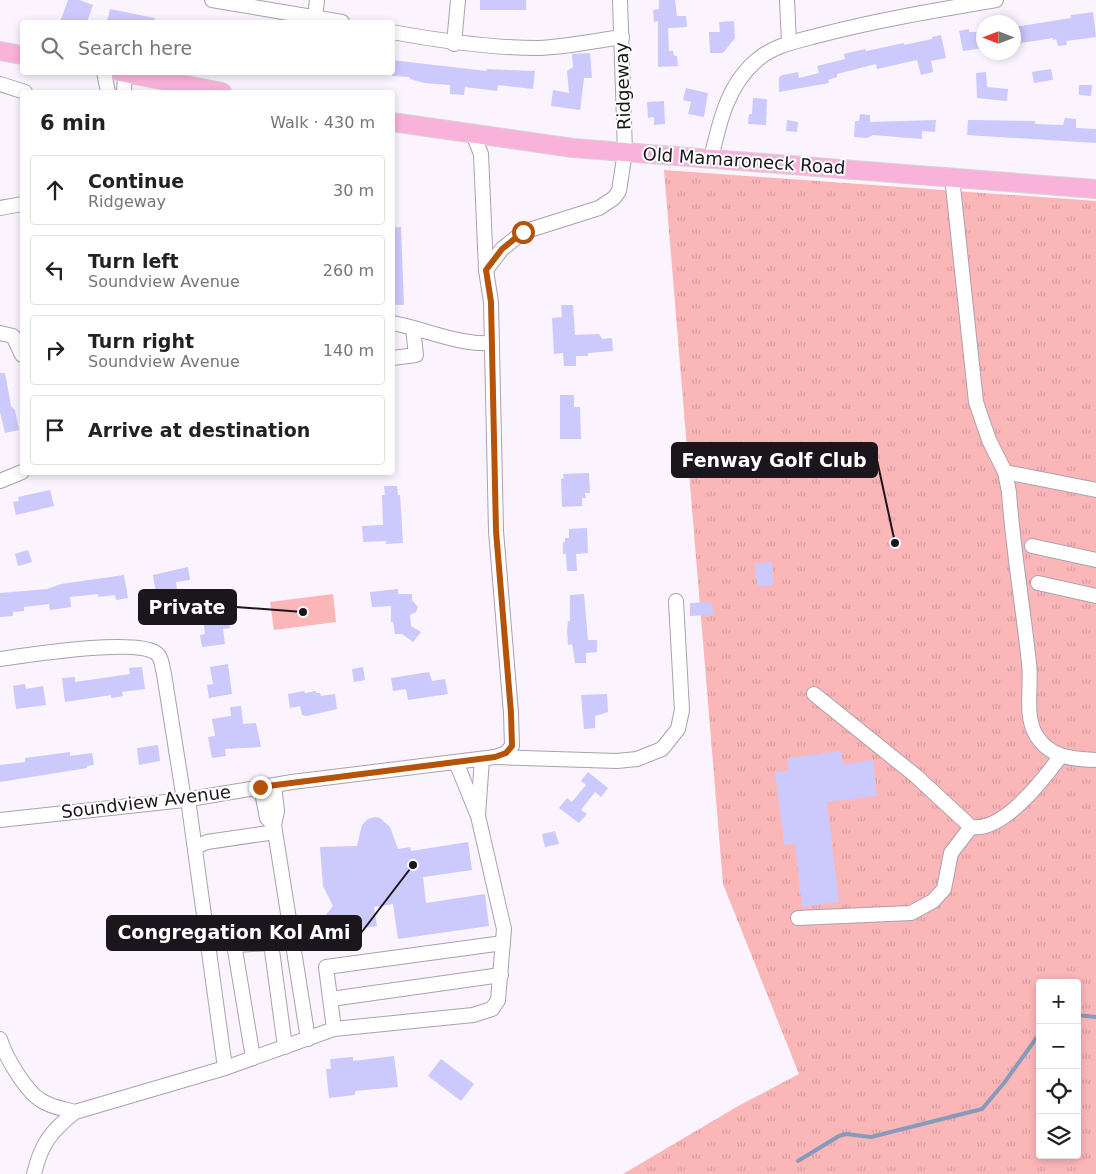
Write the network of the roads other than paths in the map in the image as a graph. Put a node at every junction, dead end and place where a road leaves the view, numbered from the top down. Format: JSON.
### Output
{"nodes":[{"id":1,"x":212,"y":0,"type":"edge"},
{"id":2,"x":317,"y":0,"type":"edge"},
{"id":3,"x":458,"y":0,"type":"edge"},
{"id":4,"x":620,"y":0,"type":"edge"},
{"id":5,"x":787,"y":0,"type":"edge"},
{"id":6,"x":996,"y":0,"type":"edge"},
{"id":7,"x":959,"y":3,"type":"edge"},
{"id":8,"x":315,"y":17,"type":"junction"},
{"id":9,"x":331,"y":20,"type":"edge"},
{"id":10,"x":395,"y":33,"type":"edge"},
{"id":11,"x":622,"y":37,"type":"junction"},
{"id":12,"x":789,"y":43,"type":"junction"},
{"id":13,"x":454,"y":44,"type":"junction"},
{"id":14,"x":0,"y":51,"type":"edge"},
{"id":15,"x":20,"y":55,"type":"edge"},
{"id":16,"x":105,"y":75,"type":"edge"},
{"id":17,"x":122,"y":75,"type":"edge"},
{"id":18,"x":128,"y":75,"type":"edge"},
{"id":19,"x":0,"y":84,"type":"edge"},
{"id":20,"x":164,"y":87,"type":"edge"},
{"id":21,"x":20,"y":90,"type":"edge"},
{"id":22,"x":108,"y":90,"type":"edge"},
{"id":23,"x":124,"y":90,"type":"edge"},
{"id":24,"x":199,"y":90,"type":"edge"},
{"id":25,"x":395,"y":122,"type":"edge"},
{"id":26,"x":473,"y":134,"type":"junction"},
{"id":27,"x":625,"y":152,"type":"junction"},
{"id":28,"x":711,"y":159,"type":"junction"},
{"id":29,"x":952,"y":177,"type":"junction"},
{"id":30,"x":1096,"y":189,"type":"edge"},
{"id":31,"x":20,"y":204,"type":"edge"},
{"id":32,"x":0,"y":208,"type":"edge"},
{"id":33,"x":486,"y":270,"type":"junction"},
{"id":34,"x":395,"y":324,"type":"edge"},
{"id":35,"x":415,"y":330,"type":"junction"},
{"id":36,"x":0,"y":333,"type":"edge"},
{"id":37,"x":492,"y":343,"type":"junction"},
{"id":38,"x":20,"y":351,"type":"edge"},
{"id":39,"x":395,"y":358,"type":"edge"},
{"id":40,"x":1005,"y":472,"type":"junction"},
{"id":41,"x":20,"y":473,"type":"edge"},
{"id":42,"x":0,"y":481,"type":"edge"},
{"id":43,"x":1096,"y":490,"type":"edge"},
{"id":44,"x":1032,"y":546,"type":"dead end"},
{"id":45,"x":1096,"y":560,"type":"edge"},
{"id":46,"x":1038,"y":583,"type":"dead end"},
{"id":47,"x":1096,"y":596,"type":"edge"},
{"id":48,"x":676,"y":601,"type":"dead end"},
{"id":49,"x":0,"y":659,"type":"edge"},
{"id":50,"x":814,"y":694,"type":"dead end"},
{"id":51,"x":1060,"y":757,"type":"junction"},
{"id":52,"x":488,"y":758,"type":"junction"},
{"id":53,"x":1096,"y":760,"type":"edge"},
{"id":54,"x":456,"y":762,"type":"junction"},
{"id":55,"x":268,"y":786,"type":"junction"},
{"id":56,"x":186,"y":800,"type":"junction"},
{"id":57,"x":478,"y":816,"type":"junction"},
{"id":58,"x":0,"y":820,"type":"edge"},
{"id":59,"x":971,"y":827,"type":"junction"},
{"id":60,"x":274,"y":829,"type":"junction"},
{"id":61,"x":196,"y":847,"type":"junction"},
{"id":62,"x":798,"y":918,"type":"dead end"},
{"id":63,"x":206,"y":923,"type":"junction"},
{"id":64,"x":292,"y":938,"type":"junction"},
{"id":65,"x":271,"y":943,"type":"junction"},
{"id":66,"x":503,"y":944,"type":"junction"},
{"id":67,"x":235,"y":945,"type":"junction"},
{"id":68,"x":501,"y":975,"type":"junction"},
{"id":69,"x":331,"y":999,"type":"junction"},
{"id":70,"x":334,"y":1029,"type":"junction"},
{"id":71,"x":0,"y":1039,"type":"edge"},
{"id":72,"x":308,"y":1039,"type":"junction"},
{"id":73,"x":285,"y":1047,"type":"junction"},
{"id":74,"x":253,"y":1058,"type":"junction"},
{"id":75,"x":225,"y":1068,"type":"junction"},
{"id":76,"x":75,"y":1112,"type":"junction"},
{"id":77,"x":34,"y":1174,"type":"edge"}],
"edges":[{"from":1,"to":8,"type":"street"},
{"from":2,"to":8,"type":"street"},
{"from":3,"to":13,"type":"street"},
{"from":4,"to":11,"type":"street","name":"Ridgeway"},
{"from":5,"to":12,"type":"street"},
{"from":6,"to":7,"type":"street"},
{"from":7,"to":12,"type":"street"},
{"from":8,"to":9,"type":"street"},
{"from":10,"to":13,"type":"street"},
{"from":11,"to":13,"type":"street"},
{"from":11,"to":27,"type":"street","name":"Ridgeway"},
{"from":12,"to":28,"type":"street"},
{"from":14,"to":15,"type":"main road"},
{"from":16,"to":22,"type":"street"},
{"from":17,"to":23,"type":"street"},
{"from":18,"to":20,"type":"main road"},
{"from":19,"to":21,"type":"street"},
{"from":20,"to":24,"type":"main road"},
{"from":25,"to":26,"type":"main road","name":"Old Mamaroneck Road"},
{"from":26,"to":27,"type":"main road","name":"Old Mamaroneck Road"},
{"from":26,"to":33,"type":"street"},
{"from":27,"to":28,"type":"main road","name":"Old Mamaroneck Road"},
{"from":27,"to":33,"type":"street","name":"Ridgeway"},
{"from":28,"to":29,"type":"main road","name":"Old Mamaroneck Road"},
{"from":29,"to":30,"type":"main road","name":"Old Mamaroneck Road"},
{"from":29,"to":40,"type":"street"},
{"from":31,"to":32,"type":"street"},
{"from":33,"to":37,"type":"street"},
{"from":34,"to":35,"type":"street"},
{"from":35,"to":37,"type":"street"},
{"from":35,"to":39,"type":"street"},
{"from":36,"to":38,"type":"street"},
{"from":37,"to":52,"type":"street"},
{"from":40,"to":43,"type":"street"},
{"from":40,"to":51,"type":"street"},
{"from":41,"to":42,"type":"street"},
{"from":44,"to":45,"type":"street"},
{"from":46,"to":47,"type":"street"},
{"from":48,"to":52,"type":"street","name":"Soundview Avenue"},
{"from":49,"to":56,"type":"street"},
{"from":50,"to":59,"type":"street"},
{"from":51,"to":53,"type":"street"},
{"from":51,"to":59,"type":"street"},
{"from":52,"to":54,"type":"street","name":"Soundview Avenue"},
{"from":52,"to":57,"type":"street"},
{"from":54,"to":55,"type":"street","name":"Soundview Avenue"},
{"from":54,"to":57,"type":"street"},
{"from":55,"to":56,"type":"street","name":"Soundview Avenue"},
{"from":55,"to":60,"type":"street"},
{"from":56,"to":58,"type":"street","name":"Soundview Avenue"},
{"from":56,"to":61,"type":"street"},
{"from":57,"to":66,"type":"street"},
{"from":59,"to":62,"type":"street"},
{"from":60,"to":61,"type":"street"},
{"from":60,"to":64,"type":"street"},
{"from":61,"to":63,"type":"street"},
{"from":63,"to":67,"type":"street"},
{"from":63,"to":75,"type":"street"},
{"from":64,"to":65,"type":"street"},
{"from":64,"to":72,"type":"street"},
{"from":65,"to":67,"type":"street"},
{"from":65,"to":73,"type":"street"},
{"from":66,"to":68,"type":"street"},
{"from":66,"to":69,"type":"street"},
{"from":67,"to":74,"type":"street"},
{"from":68,"to":69,"type":"street"},
{"from":68,"to":70,"type":"street"},
{"from":69,"to":70,"type":"street"},
{"from":70,"to":72,"type":"street"},
{"from":71,"to":76,"type":"street"},
{"from":72,"to":73,"type":"street"},
{"from":73,"to":74,"type":"street"},
{"from":74,"to":75,"type":"street"},
{"from":75,"to":76,"type":"street"},
{"from":76,"to":77,"type":"street"}]}
